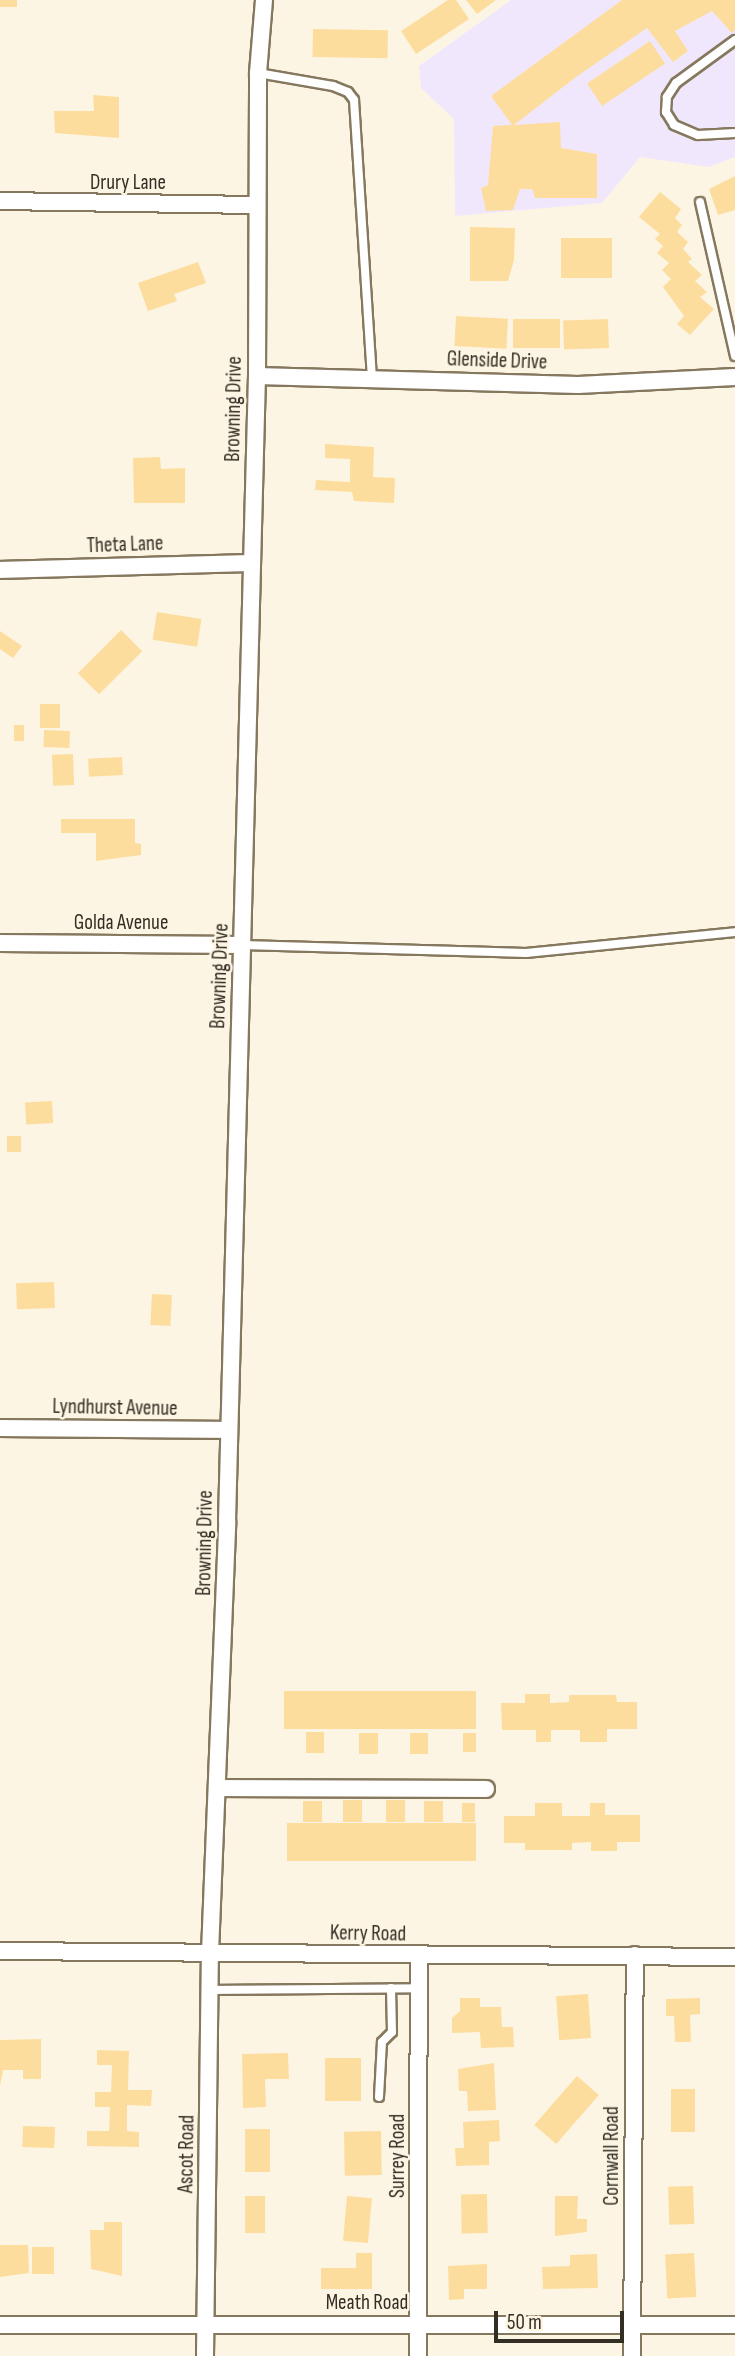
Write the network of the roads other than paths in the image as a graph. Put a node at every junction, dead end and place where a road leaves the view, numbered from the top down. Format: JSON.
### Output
{"nodes":[{"id":1,"x":264,"y":0,"type":"edge"},
{"id":2,"x":275,"y":0,"type":"edge"},
{"id":3,"x":735,"y":40,"type":"edge"},
{"id":4,"x":258,"y":73,"type":"junction"},
{"id":5,"x":735,"y":133,"type":"edge"},
{"id":6,"x":0,"y":201,"type":"edge"},
{"id":7,"x":700,"y":202,"type":"dead end"},
{"id":8,"x":255,"y":205,"type":"junction"},
{"id":9,"x":735,"y":356,"type":"edge"},
{"id":10,"x":257,"y":376,"type":"junction"},
{"id":11,"x":735,"y":377,"type":"edge"},
{"id":12,"x":372,"y":379,"type":"junction"},
{"id":13,"x":251,"y":563,"type":"junction"},
{"id":14,"x":0,"y":570,"type":"edge"},
{"id":15,"x":735,"y":932,"type":"edge"},
{"id":16,"x":0,"y":943,"type":"edge"},
{"id":17,"x":242,"y":945,"type":"junction"},
{"id":18,"x":0,"y":1428,"type":"edge"},
{"id":19,"x":229,"y":1430,"type":"junction"},
{"id":20,"x":218,"y":1788,"type":"junction"},
{"id":21,"x":486,"y":1789,"type":"dead end"},
{"id":22,"x":0,"y":1951,"type":"edge"},
{"id":23,"x":210,"y":1953,"type":"junction"},
{"id":24,"x":419,"y":1955,"type":"junction"},
{"id":25,"x":635,"y":1955,"type":"junction"},
{"id":26,"x":735,"y":1957,"type":"edge"},
{"id":27,"x":391,"y":1988,"type":"junction"},
{"id":28,"x":419,"y":1988,"type":"junction"},
{"id":29,"x":210,"y":1990,"type":"junction"},
{"id":30,"x":379,"y":2098,"type":"dead end"},
{"id":31,"x":418,"y":2323,"type":"junction"},
{"id":32,"x":0,"y":2325,"type":"edge"},
{"id":33,"x":205,"y":2325,"type":"junction"},
{"id":34,"x":632,"y":2325,"type":"junction"},
{"id":35,"x":735,"y":2325,"type":"edge"},
{"id":36,"x":205,"y":2356,"type":"edge"},
{"id":37,"x":418,"y":2356,"type":"edge"},
{"id":38,"x":632,"y":2356,"type":"edge"}],
"edges":[{"from":1,"to":2,"type":"lane"},
{"from":1,"to":4,"type":"street","name":"Browning Drive"},
{"from":3,"to":5,"type":"lane"},
{"from":4,"to":8,"type":"street","name":"Browning Drive"},
{"from":4,"to":12,"type":"lane"},
{"from":6,"to":8,"type":"street","name":"Drury Lane"},
{"from":7,"to":9,"type":"lane"},
{"from":8,"to":10,"type":"street","name":"Browning Drive"},
{"from":10,"to":12,"type":"street","name":"Glenside Drive"},
{"from":10,"to":13,"type":"street","name":"Browning Drive"},
{"from":11,"to":12,"type":"street","name":"Glenside Drive"},
{"from":13,"to":14,"type":"street","name":"Theta Lane"},
{"from":13,"to":17,"type":"street","name":"Browning Drive"},
{"from":15,"to":17,"type":"lane"},
{"from":16,"to":17,"type":"street","name":"Golda Avenue"},
{"from":17,"to":19,"type":"street","name":"Browning Drive"},
{"from":18,"to":19,"type":"street","name":"Lyndhurst Avenue"},
{"from":19,"to":20,"type":"street","name":"Browning Drive"},
{"from":20,"to":21,"type":"street"},
{"from":20,"to":23,"type":"street","name":"Browning Drive"},
{"from":22,"to":23,"type":"street","name":"Kerry Road"},
{"from":23,"to":24,"type":"street","name":"Kerry Road"},
{"from":23,"to":29,"type":"street","name":"Ascot Road"},
{"from":24,"to":25,"type":"street","name":"Kerry Road"},
{"from":24,"to":28,"type":"street","name":"Surrey Road"},
{"from":25,"to":26,"type":"street","name":"Kerry Road"},
{"from":25,"to":34,"type":"street","name":"Cornwall Road"},
{"from":27,"to":28,"type":"lane"},
{"from":27,"to":29,"type":"lane"},
{"from":27,"to":30,"type":"lane"},
{"from":28,"to":31,"type":"street","name":"Surrey Road"},
{"from":29,"to":33,"type":"street","name":"Ascot Road"},
{"from":31,"to":33,"type":"street","name":"Meath Road"},
{"from":31,"to":34,"type":"street","name":"Meath Road"},
{"from":31,"to":37,"type":"street","name":"Surrey Road"},
{"from":32,"to":33,"type":"street","name":"Meath Road"},
{"from":33,"to":36,"type":"street","name":"Ascot Road"},
{"from":34,"to":35,"type":"street","name":"Meath Road"},
{"from":34,"to":38,"type":"street","name":"Cornwall Road"}]}
